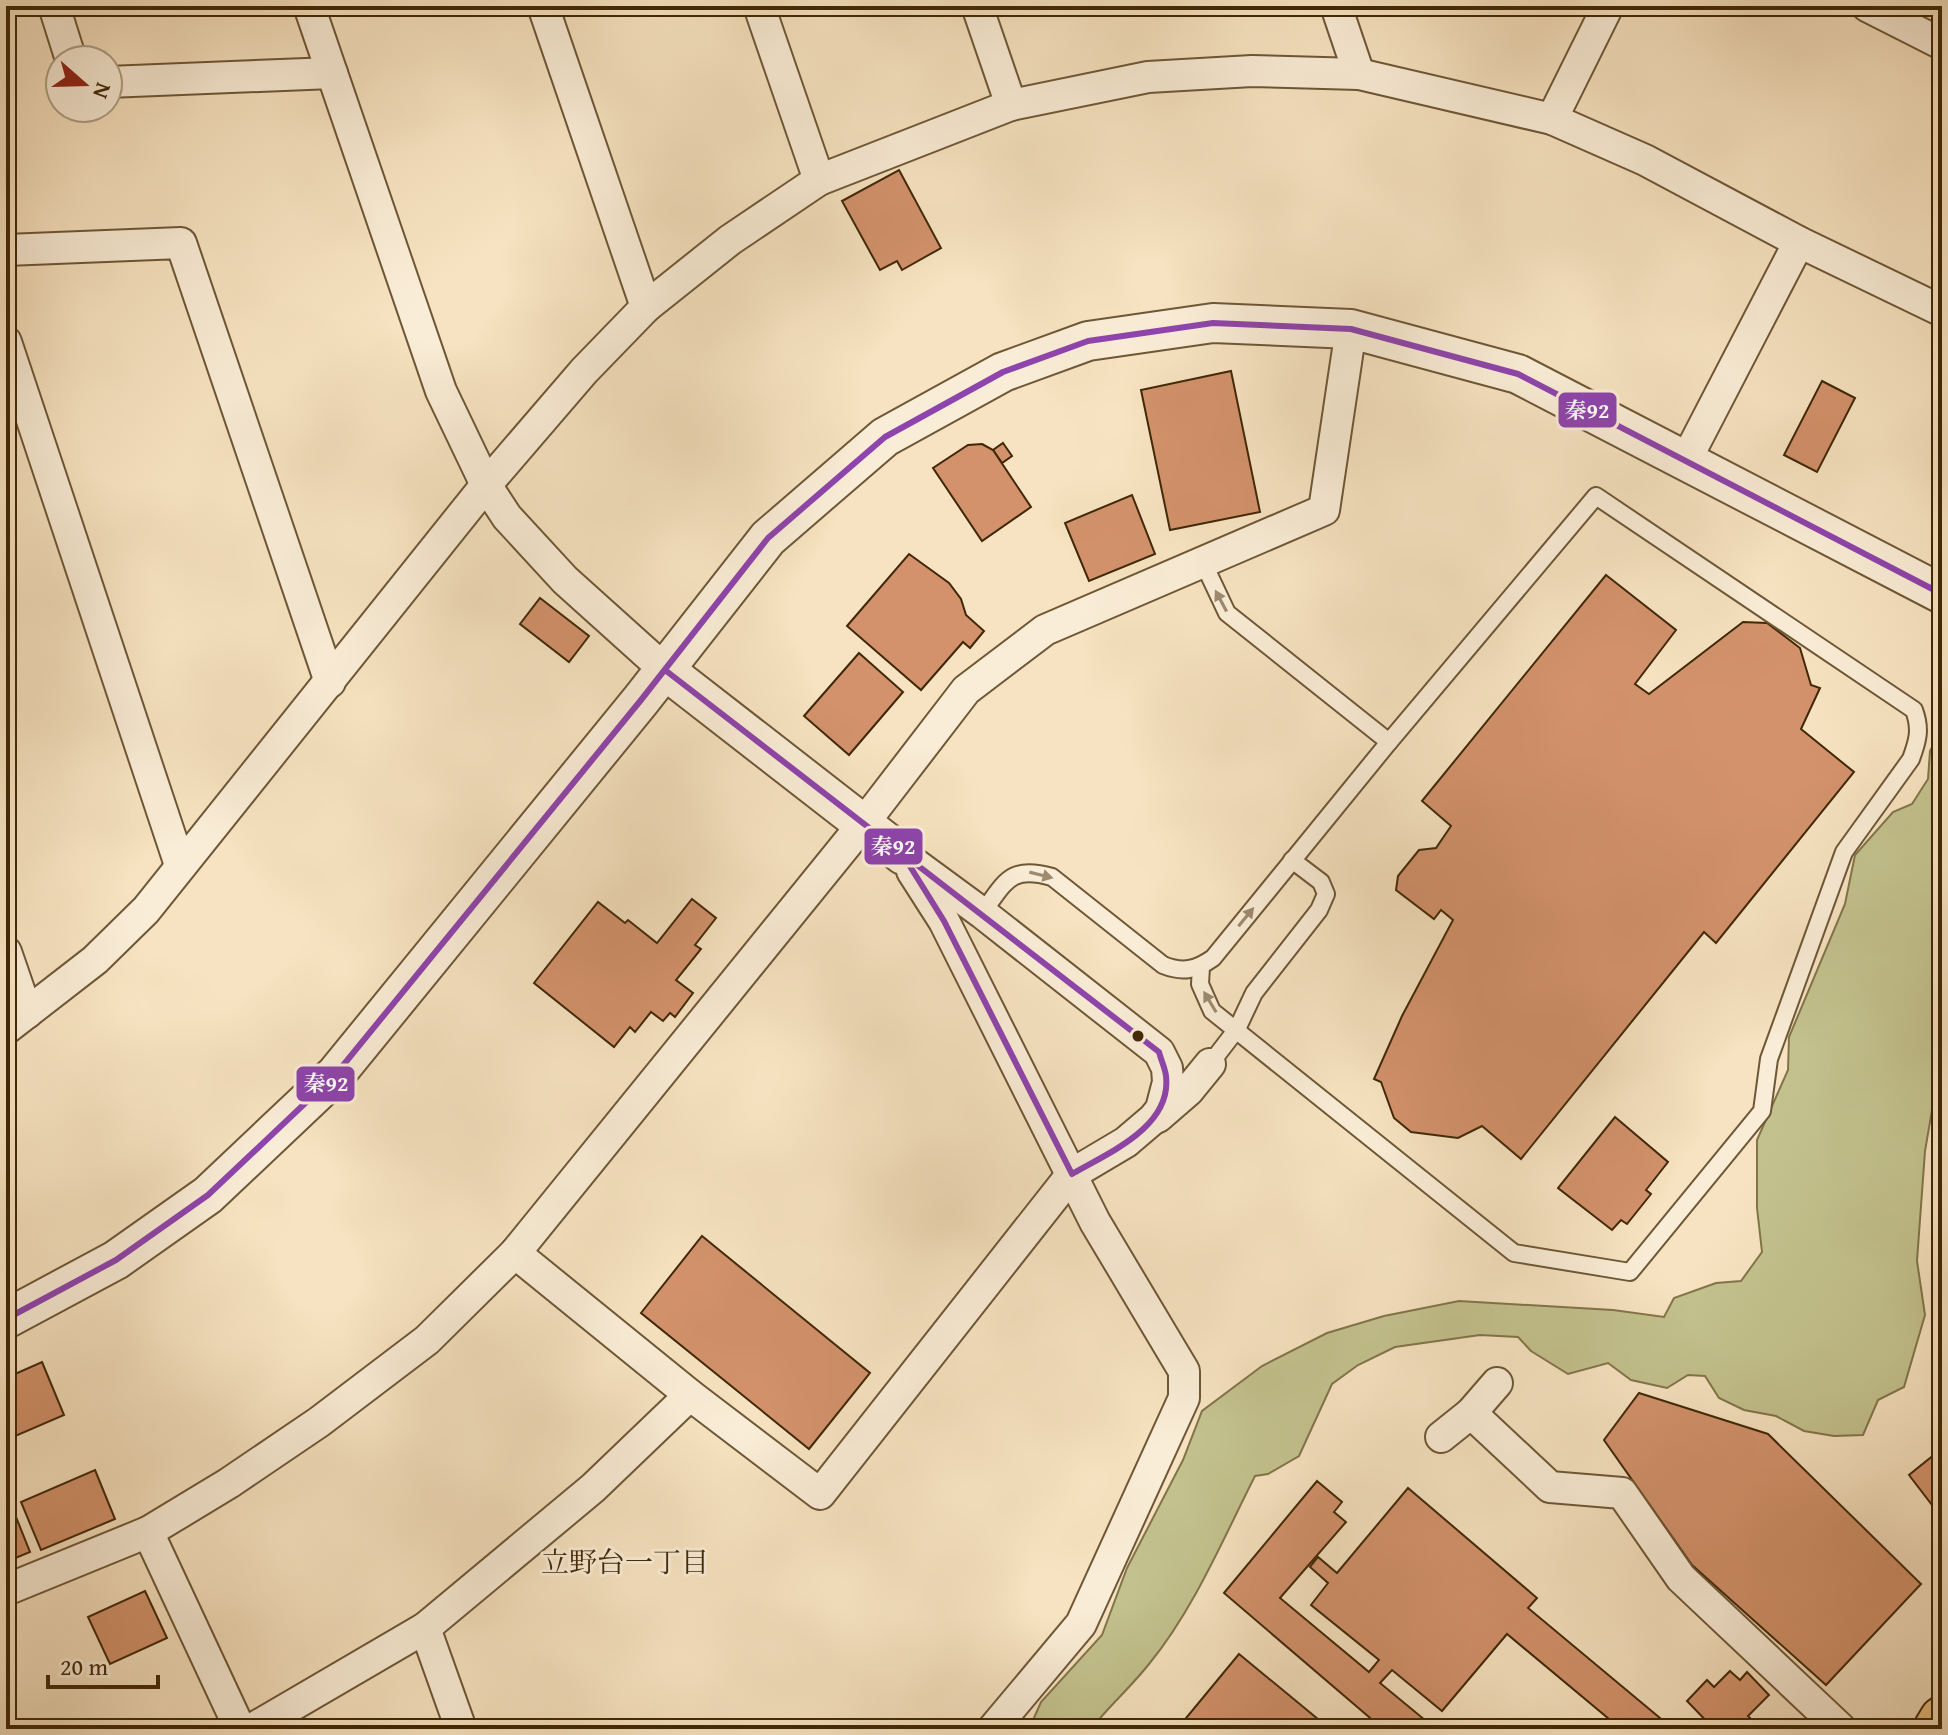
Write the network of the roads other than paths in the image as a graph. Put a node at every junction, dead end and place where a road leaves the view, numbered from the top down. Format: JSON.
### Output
{"nodes":[{"id":1,"x":54,"y":6,"type":"edge"},
{"id":2,"x":309,"y":6,"type":"edge"},
{"id":3,"x":543,"y":6,"type":"edge"},
{"id":4,"x":759,"y":6,"type":"edge"},
{"id":5,"x":977,"y":6,"type":"edge"},
{"id":6,"x":1336,"y":6,"type":"edge"},
{"id":7,"x":1608,"y":6,"type":"edge"},
{"id":8,"x":1867,"y":6,"type":"edge"},
{"id":9,"x":66,"y":44,"type":"edge"},
{"id":10,"x":1942,"y":44,"type":"edge"},
{"id":11,"x":332,"y":73,"type":"junction"},
{"id":12,"x":1359,"y":74,"type":"junction"},
{"id":13,"x":124,"y":81,"type":"edge"},
{"id":14,"x":1011,"y":105,"type":"junction"},
{"id":15,"x":1552,"y":119,"type":"junction"},
{"id":16,"x":819,"y":180,"type":"junction"},
{"id":17,"x":1799,"y":242,"type":"junction"},
{"id":18,"x":6,"y":250,"type":"edge"},
{"id":19,"x":646,"y":307,"type":"junction"},
{"id":20,"x":1942,"y":311,"type":"edge"},
{"id":21,"x":1351,"y":329,"type":"junction"},
{"id":22,"x":6,"y":342,"type":"edge"},
{"id":23,"x":1686,"y":460,"type":"junction"},
{"id":24,"x":486,"y":485,"type":"junction"},
{"id":25,"x":1202,"y":560,"type":"junction"},
{"id":26,"x":1942,"y":594,"type":"edge"},
{"id":27,"x":665,"y":670,"type":"junction"},
{"id":28,"x":330,"y":682,"type":"junction"},
{"id":29,"x":1389,"y":742,"type":"junction"},
{"id":30,"x":863,"y":824,"type":"junction"},
{"id":31,"x":903,"y":855,"type":"junction"},
{"id":32,"x":1292,"y":860,"type":"junction"},
{"id":33,"x":180,"y":865,"type":"junction"},
{"id":34,"x":982,"y":913,"type":"junction"},
{"id":35,"x":6,"y":952,"type":"edge"},
{"id":36,"x":1201,"y":967,"type":"junction"},
{"id":37,"x":16,"y":1021,"type":"edge"},
{"id":38,"x":1237,"y":1029,"type":"junction"},
{"id":39,"x":1210,"y":1064,"type":"joint"},
{"id":40,"x":1143,"y":1130,"type":"junction"},
{"id":41,"x":1072,"y":1174,"type":"junction"},
{"id":42,"x":515,"y":1253,"type":"junction"},
{"id":43,"x":6,"y":1319,"type":"edge"},
{"id":44,"x":1497,"y":1383,"type":"dead end"},
{"id":45,"x":690,"y":1395,"type":"junction"},
{"id":46,"x":1471,"y":1413,"type":"junction"},
{"id":47,"x":1441,"y":1437,"type":"dead end"},
{"id":48,"x":148,"y":1532,"type":"junction"},
{"id":49,"x":6,"y":1590,"type":"edge"},
{"id":50,"x":425,"y":1628,"type":"junction"},
{"id":51,"x":1942,"y":1719,"type":"edge"},
{"id":52,"x":240,"y":1729,"type":"edge"},
{"id":53,"x":252,"y":1729,"type":"edge"},
{"id":54,"x":461,"y":1729,"type":"edge"},
{"id":55,"x":993,"y":1729,"type":"edge"},
{"id":56,"x":1841,"y":1729,"type":"edge"},
{"id":57,"x":1936,"y":1729,"type":"edge"}],
"edges":[{"from":1,"to":9,"type":"street"},
{"from":2,"to":11,"type":"street"},
{"from":3,"to":19,"type":"street"},
{"from":4,"to":16,"type":"street"},
{"from":5,"to":14,"type":"street"},
{"from":6,"to":12,"type":"street"},
{"from":7,"to":15,"type":"street"},
{"from":8,"to":10,"type":"street"},
{"from":11,"to":13,"type":"street"},
{"from":11,"to":24,"type":"street"},
{"from":12,"to":14,"type":"street"},
{"from":12,"to":15,"type":"street"},
{"from":14,"to":16,"type":"street"},
{"from":15,"to":17,"type":"street"},
{"from":16,"to":19,"type":"street"},
{"from":17,"to":20,"type":"street"},
{"from":17,"to":23,"type":"street"},
{"from":18,"to":28,"type":"street"},
{"from":19,"to":24,"type":"street"},
{"from":21,"to":23,"type":"street"},
{"from":21,"to":25,"type":"street"},
{"from":21,"to":27,"type":"street"},
{"from":22,"to":33,"type":"street"},
{"from":23,"to":26,"type":"street"},
{"from":24,"to":27,"type":"street"},
{"from":24,"to":28,"type":"street"},
{"from":29,"to":25,"type":"lane","one_way":true},
{"from":25,"to":30,"type":"street"},
{"from":27,"to":30,"type":"street"},
{"from":27,"to":43,"type":"street"},
{"from":28,"to":33,"type":"street"},
{"from":29,"to":32,"type":"lane"},
{"from":29,"to":38,"type":"lane"},
{"from":30,"to":31,"type":"street"},
{"from":30,"to":42,"type":"street"},
{"from":31,"to":34,"type":"street"},
{"from":31,"to":41,"type":"street"},
{"from":36,"to":32,"type":"lane","one_way":true},
{"from":32,"to":38,"type":"lane"},
{"from":33,"to":37,"type":"street"},
{"from":34,"to":36,"type":"lane","one_way":true},
{"from":34,"to":40,"type":"street"},
{"from":35,"to":37,"type":"street"},
{"from":38,"to":36,"type":"lane","one_way":true},
{"from":38,"to":39,"type":"lane"},
{"from":39,"to":40,"type":"street"},
{"from":40,"to":41,"type":"street"},
{"from":41,"to":45,"type":"street"},
{"from":41,"to":55,"type":"street"},
{"from":42,"to":45,"type":"street"},
{"from":42,"to":48,"type":"street"},
{"from":44,"to":46,"type":"street"},
{"from":45,"to":50,"type":"street"},
{"from":46,"to":47,"type":"street"},
{"from":46,"to":56,"type":"street"},
{"from":48,"to":49,"type":"street"},
{"from":48,"to":52,"type":"street"},
{"from":50,"to":53,"type":"street"},
{"from":50,"to":54,"type":"street"},
{"from":51,"to":57,"type":"main road"}]}
